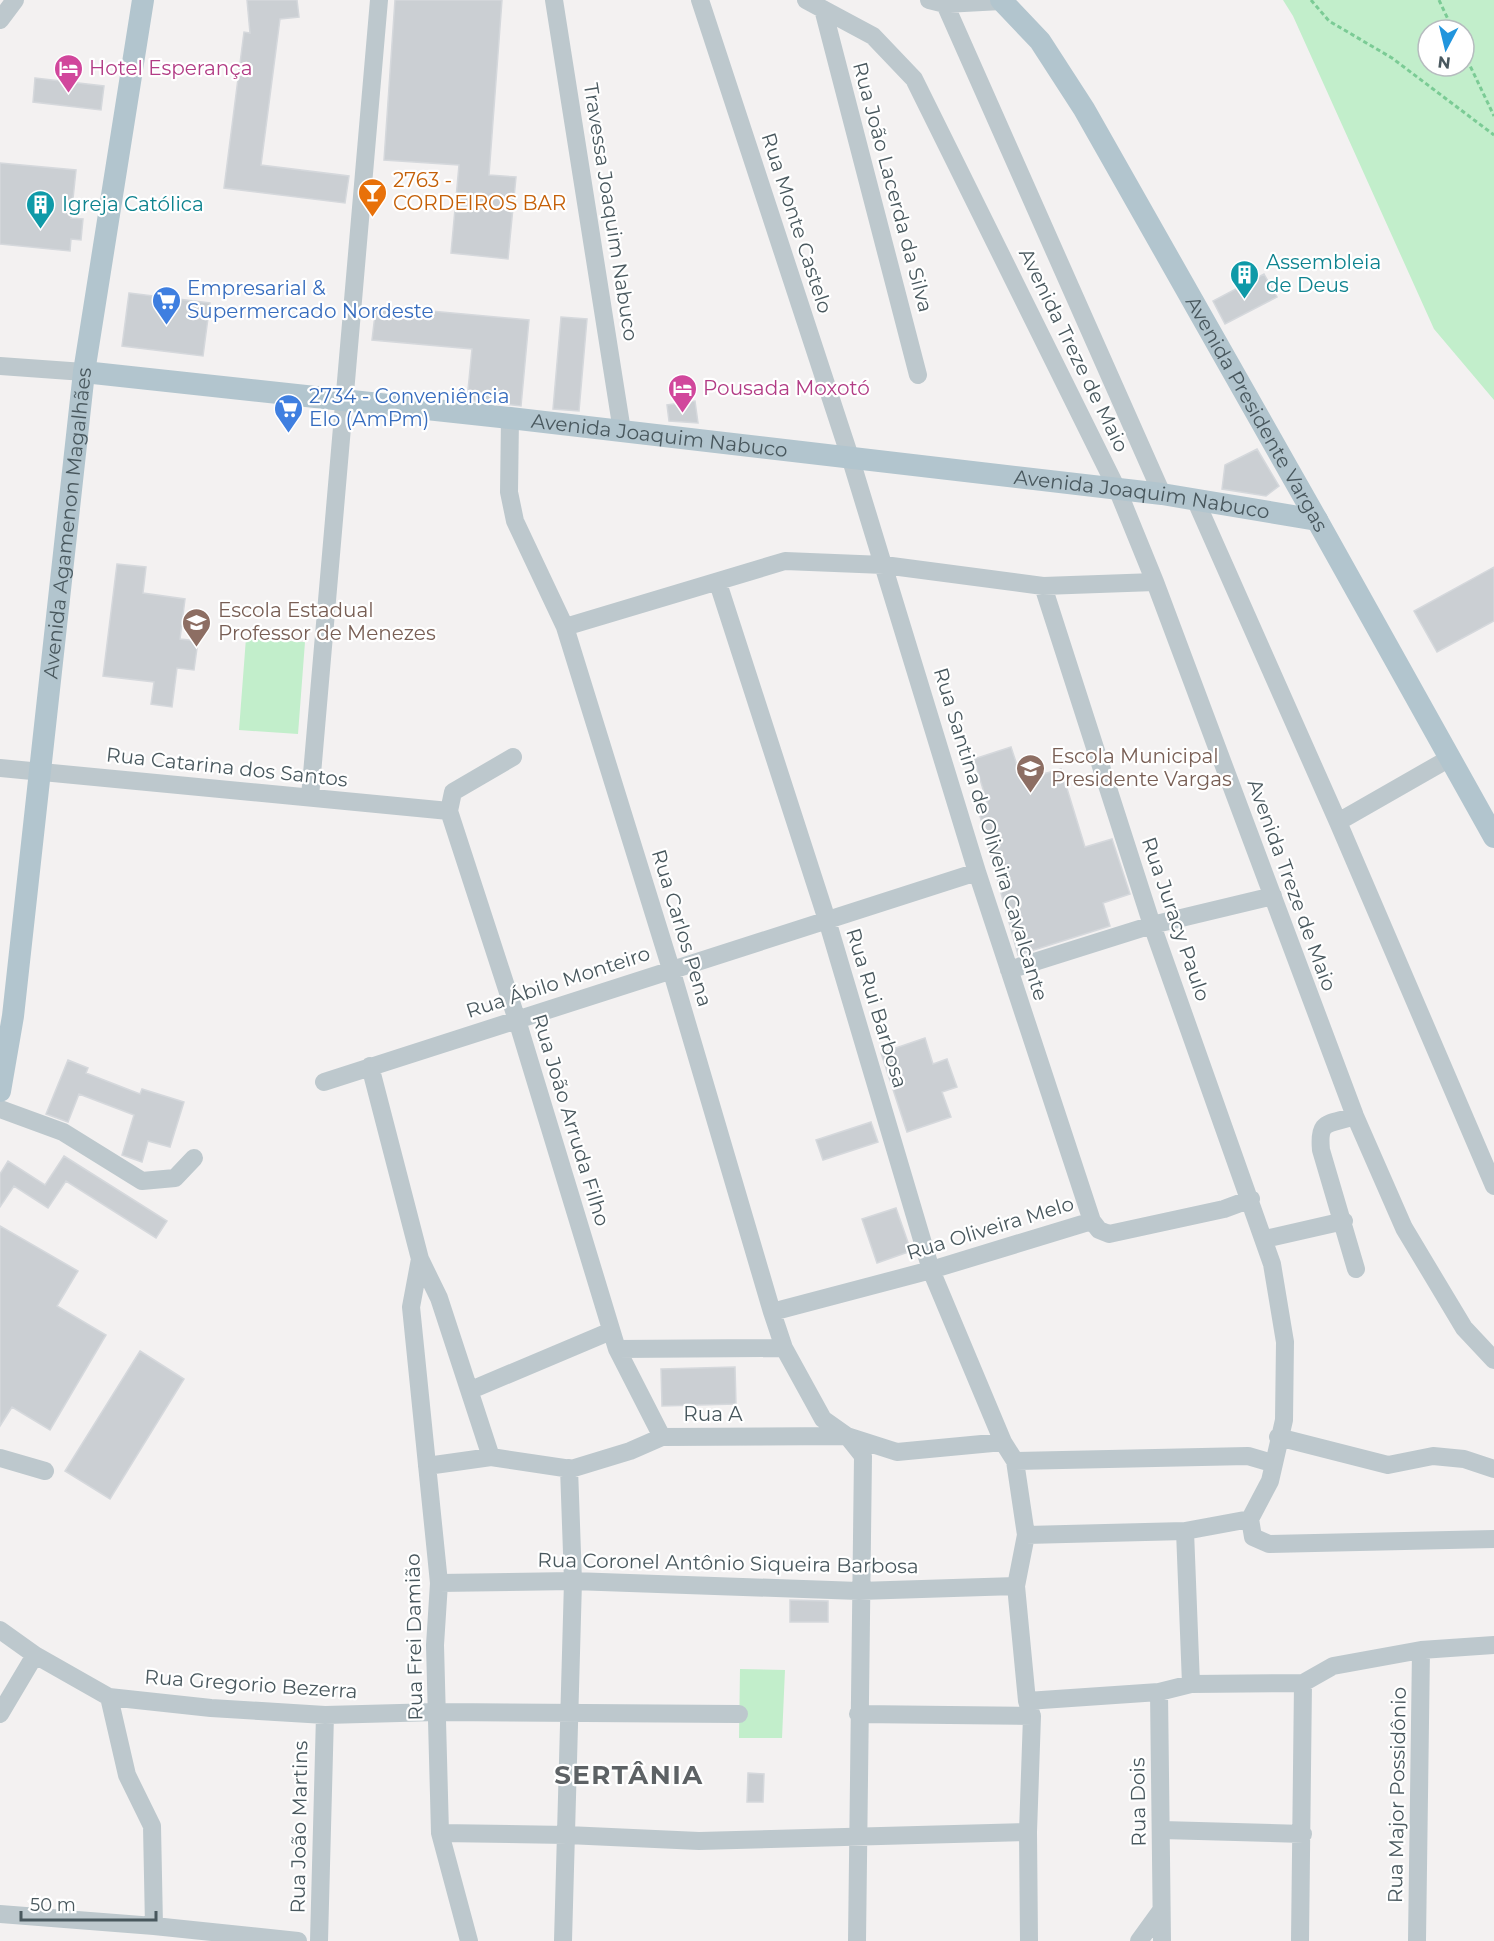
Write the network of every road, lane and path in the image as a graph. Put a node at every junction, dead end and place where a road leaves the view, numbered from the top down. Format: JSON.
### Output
{"nodes":[{"id":1,"x":15,"y":0,"type":"edge"},
{"id":2,"x":143,"y":0,"type":"edge"},
{"id":3,"x":378,"y":0,"type":"edge"},
{"id":4,"x":554,"y":0,"type":"edge"},
{"id":5,"x":700,"y":0,"type":"edge"},
{"id":6,"x":806,"y":0,"type":"edge"},
{"id":7,"x":1001,"y":0,"type":"edge"},
{"id":8,"x":1311,"y":0,"type":"edge"},
{"id":9,"x":1439,"y":0,"type":"edge"},
{"id":10,"x":937,"y":2,"type":"edge"},
{"id":11,"x":823,"y":9,"type":"junction"},
{"id":12,"x":1447,"y":18,"type":"edge"},
{"id":13,"x":0,"y":20,"type":"edge"},
{"id":14,"x":1476,"y":78,"type":"edge"},
{"id":15,"x":1494,"y":116,"type":"edge"},
{"id":16,"x":1494,"y":135,"type":"edge"},
{"id":17,"x":0,"y":366,"type":"edge"},
{"id":18,"x":84,"y":372,"type":"junction"},
{"id":19,"x":918,"y":375,"type":"dead end"},
{"id":20,"x":343,"y":399,"type":"junction"},
{"id":21,"x":510,"y":418,"type":"junction"},
{"id":22,"x":622,"y":431,"type":"junction"},
{"id":23,"x":851,"y":460,"type":"junction"},
{"id":24,"x":1118,"y":491,"type":"junction"},
{"id":25,"x":1162,"y":494,"type":"junction"},
{"id":26,"x":1195,"y":499,"type":"junction"},
{"id":27,"x":1317,"y":520,"type":"junction"},
{"id":28,"x":884,"y":565,"type":"junction"},
{"id":29,"x":1155,"y":582,"type":"junction"},
{"id":30,"x":718,"y":583,"type":"junction"},
{"id":31,"x":1043,"y":586,"type":"junction"},
{"id":32,"x":565,"y":627,"type":"junction"},
{"id":33,"x":513,"y":757,"type":"dead end"},
{"id":34,"x":1450,"y":758,"type":"junction"},
{"id":35,"x":0,"y":768,"type":"edge"},
{"id":36,"x":39,"y":771,"type":"junction"},
{"id":37,"x":310,"y":798,"type":"junction"},
{"id":38,"x":449,"y":811,"type":"junction"},
{"id":39,"x":1338,"y":822,"type":"junction"},
{"id":40,"x":1494,"y":837,"type":"edge"},
{"id":41,"x":977,"y":872,"type":"junction"},
{"id":42,"x":1273,"y":896,"type":"junction"},
{"id":43,"x":827,"y":920,"type":"junction"},
{"id":44,"x":1152,"y":925,"type":"junction"},
{"id":45,"x":671,"y":969,"type":"junction"},
{"id":46,"x":1009,"y":970,"type":"junction"},
{"id":47,"x":517,"y":1020,"type":"junction"},
{"id":48,"x":4,"y":1056,"type":"edge"},
{"id":49,"x":370,"y":1066,"type":"junction"},
{"id":50,"x":324,"y":1082,"type":"dead end"},
{"id":51,"x":0,"y":1091,"type":"edge"},
{"id":52,"x":0,"y":1109,"type":"edge"},
{"id":53,"x":1355,"y":1116,"type":"junction"},
{"id":54,"x":194,"y":1158,"type":"dead end"},
{"id":55,"x":1494,"y":1186,"type":"edge"},
{"id":56,"x":1251,"y":1199,"type":"junction"},
{"id":57,"x":1092,"y":1221,"type":"junction"},
{"id":58,"x":1344,"y":1221,"type":"junction"},
{"id":59,"x":1265,"y":1239,"type":"junction"},
{"id":60,"x":420,"y":1259,"type":"junction"},
{"id":61,"x":1356,"y":1269,"type":"dead end"},
{"id":62,"x":931,"y":1270,"type":"junction"},
{"id":63,"x":772,"y":1312,"type":"junction"},
{"id":64,"x":611,"y":1331,"type":"junction"},
{"id":65,"x":784,"y":1348,"type":"junction"},
{"id":66,"x":617,"y":1349,"type":"junction"},
{"id":67,"x":1494,"y":1360,"type":"edge"},
{"id":68,"x":471,"y":1390,"type":"junction"},
{"id":69,"x":847,"y":1436,"type":"junction"},
{"id":70,"x":662,"y":1437,"type":"junction"},
{"id":71,"x":1278,"y":1437,"type":"junction"},
{"id":72,"x":1003,"y":1442,"type":"junction"},
{"id":73,"x":491,"y":1457,"type":"junction"},
{"id":74,"x":0,"y":1458,"type":"edge"},
{"id":75,"x":1016,"y":1461,"type":"junction"},
{"id":76,"x":1272,"y":1463,"type":"junction"},
{"id":77,"x":427,"y":1466,"type":"junction"},
{"id":78,"x":568,"y":1468,"type":"junction"},
{"id":79,"x":1494,"y":1469,"type":"edge"},
{"id":80,"x":45,"y":1471,"type":"dead end"},
{"id":81,"x":1251,"y":1528,"type":"junction"},
{"id":82,"x":1185,"y":1531,"type":"junction"},
{"id":83,"x":1026,"y":1535,"type":"junction"},
{"id":84,"x":1494,"y":1539,"type":"edge"},
{"id":85,"x":573,"y":1581,"type":"junction"},
{"id":86,"x":439,"y":1583,"type":"junction"},
{"id":87,"x":1017,"y":1586,"type":"junction"},
{"id":88,"x":859,"y":1591,"type":"junction"},
{"id":89,"x":0,"y":1630,"type":"edge"},
{"id":90,"x":1494,"y":1645,"type":"edge"},
{"id":91,"x":1421,"y":1650,"type":"junction"},
{"id":92,"x":35,"y":1655,"type":"junction"},
{"id":93,"x":1303,"y":1683,"type":"junction"},
{"id":94,"x":1191,"y":1684,"type":"junction"},
{"id":95,"x":1159,"y":1692,"type":"junction"},
{"id":96,"x":109,"y":1697,"type":"junction"},
{"id":97,"x":1029,"y":1708,"type":"junction"},
{"id":98,"x":437,"y":1712,"type":"junction"},
{"id":99,"x":570,"y":1713,"type":"junction"},
{"id":100,"x":0,"y":1714,"type":"edge"},
{"id":101,"x":739,"y":1714,"type":"dead end"},
{"id":102,"x":858,"y":1714,"type":"junction"},
{"id":103,"x":325,"y":1715,"type":"junction"},
{"id":104,"x":1162,"y":1830,"type":"junction"},
{"id":105,"x":1028,"y":1832,"type":"junction"},
{"id":106,"x":440,"y":1833,"type":"junction"},
{"id":107,"x":567,"y":1834,"type":"junction"},
{"id":108,"x":1303,"y":1834,"type":"junction"},
{"id":109,"x":858,"y":1836,"type":"junction"},
{"id":110,"x":1160,"y":1912,"type":"junction"},
{"id":111,"x":0,"y":1914,"type":"edge"},
{"id":112,"x":154,"y":1926,"type":"junction"},
{"id":113,"x":298,"y":1941,"type":"edge"},
{"id":114,"x":319,"y":1941,"type":"edge"},
{"id":115,"x":469,"y":1941,"type":"edge"},
{"id":116,"x":563,"y":1941,"type":"edge"},
{"id":117,"x":857,"y":1941,"type":"edge"},
{"id":118,"x":1029,"y":1941,"type":"edge"},
{"id":119,"x":1139,"y":1941,"type":"edge"},
{"id":120,"x":1161,"y":1941,"type":"edge"},
{"id":121,"x":1300,"y":1941,"type":"edge"},
{"id":122,"x":1417,"y":1941,"type":"edge"}],
"edges":[{"from":1,"to":13,"type":"street"},
{"from":2,"to":18,"type":"main road","name":"Avenida Agamenon Magalhães"},
{"from":3,"to":20,"type":"street"},
{"from":4,"to":22,"type":"street","name":"Travessa Joaquim Nabuco"},
{"from":5,"to":23,"type":"street","name":"Rua Monte Castelo"},
{"from":6,"to":11,"type":"street","name":"Avenida Treze de Maio"},
{"from":7,"to":10,"type":"street"},
{"from":7,"to":27,"type":"main road","name":"Avenida Presidente Vargas"},
{"from":8,"to":16,"type":"path"},
{"from":9,"to":12,"type":"path"},
{"from":10,"to":25,"type":"street","name":"Avenida Treze de Maio"},
{"from":11,"to":19,"type":"street","name":"Rua João Lacerda da Silva"},
{"from":11,"to":24,"type":"street","name":"Avenida Treze de Maio"},
{"from":14,"to":15,"type":"path"},
{"from":17,"to":18,"type":"street","name":"Avenida Joaquim Nabuco"},
{"from":18,"to":20,"type":"main road","name":"Avenida Joaquim Nabuco"},
{"from":18,"to":36,"type":"main road","name":"Avenida Agamenon Magalhães"},
{"from":20,"to":21,"type":"main road","name":"Avenida Joaquim Nabuco"},
{"from":20,"to":37,"type":"street"},
{"from":21,"to":22,"type":"main road","name":"Avenida Joaquim Nabuco"},
{"from":21,"to":32,"type":"street","name":"Rua Carlos Pena"},
{"from":22,"to":23,"type":"main road","name":"Avenida Joaquim Nabuco"},
{"from":23,"to":24,"type":"main road","name":"Avenida Joaquim Nabuco"},
{"from":23,"to":28,"type":"street","name":"Rua Santina de Oliveira Cavalcante"},
{"from":24,"to":25,"type":"main road","name":"Avenida Joaquim Nabuco"},
{"from":24,"to":29,"type":"street","name":"Avenida Treze de Maio"},
{"from":25,"to":26,"type":"main road","name":"Avenida Joaquim Nabuco"},
{"from":26,"to":27,"type":"main road","name":"Avenida Joaquim Nabuco"},
{"from":26,"to":39,"type":"street"},
{"from":27,"to":34,"type":"main road","name":"Avenida Presidente Vargas"},
{"from":28,"to":30,"type":"street"},
{"from":28,"to":31,"type":"street"},
{"from":28,"to":41,"type":"street","name":"Rua Santina de Oliveira Cavalcante"},
{"from":29,"to":31,"type":"street"},
{"from":29,"to":42,"type":"street","name":"Avenida Treze de Maio"},
{"from":30,"to":32,"type":"street"},
{"from":30,"to":43,"type":"street","name":"Rua Rui Barbosa"},
{"from":31,"to":44,"type":"street","name":"Rua Juracy Paulo"},
{"from":32,"to":45,"type":"street","name":"Rua Carlos Pena"},
{"from":33,"to":38,"type":"street"},
{"from":34,"to":39,"type":"street"},
{"from":34,"to":40,"type":"main road","name":"Avenida Presidente Vargas"},
{"from":35,"to":36,"type":"street","name":"Rua Catarina dos Santos"},
{"from":36,"to":37,"type":"street","name":"Rua Catarina dos Santos"},
{"from":36,"to":48,"type":"main road","name":"Avenida Agamenon Magalhães"},
{"from":37,"to":38,"type":"street","name":"Rua Catarina dos Santos"},
{"from":38,"to":47,"type":"street","name":"Rua João Arruda Filho"},
{"from":39,"to":55,"type":"street"},
{"from":41,"to":43,"type":"street","name":"Rua Ábilo Monteiro"},
{"from":41,"to":46,"type":"street","name":"Rua Santina de Oliveira Cavalcante"},
{"from":42,"to":44,"type":"street"},
{"from":42,"to":53,"type":"street","name":"Avenida Treze de Maio"},
{"from":43,"to":45,"type":"street","name":"Rua Ábilo Monteiro"},
{"from":43,"to":62,"type":"street","name":"Rua Rui Barbosa"},
{"from":44,"to":46,"type":"street"},
{"from":44,"to":56,"type":"street","name":"Rua Juracy Paulo"},
{"from":45,"to":47,"type":"street","name":"Rua Ábilo Monteiro"},
{"from":45,"to":63,"type":"street","name":"Rua Carlos Pena"},
{"from":46,"to":57,"type":"street","name":"Rua Santina de Oliveira Cavalcante"},
{"from":47,"to":49,"type":"street","name":"Rua Ábilo Monteiro"},
{"from":47,"to":64,"type":"street","name":"Rua João Arruda Filho"},
{"from":48,"to":51,"type":"main road","name":"Avenida Agamenon Magalhães"},
{"from":49,"to":50,"type":"street","name":"Rua Ábilo Monteiro"},
{"from":49,"to":60,"type":"street","name":"Rua Frei Damião"},
{"from":52,"to":54,"type":"street"},
{"from":53,"to":58,"type":"street"},
{"from":53,"to":67,"type":"street","name":"Avenida Treze de Maio"},
{"from":56,"to":57,"type":"street","name":"Rua Oliveira Melo"},
{"from":56,"to":59,"type":"street","name":"Rua Juracy Paulo"},
{"from":57,"to":62,"type":"street","name":"Rua Oliveira Melo"},
{"from":58,"to":59,"type":"street"},
{"from":58,"to":61,"type":"street"},
{"from":59,"to":71,"type":"street","name":"Rua Juracy Paulo"},
{"from":60,"to":68,"type":"street","name":"Rua Frei Damião"},
{"from":60,"to":77,"type":"street","name":"Rua Frei Damião"},
{"from":62,"to":63,"type":"street","name":"Rua Oliveira Melo"},
{"from":62,"to":72,"type":"street","name":"Rua Rui Barbosa"},
{"from":63,"to":65,"type":"street","name":"Rua Carlos Pena"},
{"from":64,"to":66,"type":"street","name":"Rua João Arruda Filho"},
{"from":64,"to":68,"type":"street"},
{"from":65,"to":66,"type":"street"},
{"from":65,"to":69,"type":"street","name":"Rua Carlos Pena"},
{"from":66,"to":70,"type":"street","name":"Rua João Arruda Filho"},
{"from":68,"to":73,"type":"street","name":"Rua Frei Damião"},
{"from":69,"to":70,"type":"street","name":"Rua A"},
{"from":69,"to":72,"type":"street","name":"Rua A"},
{"from":69,"to":88,"type":"street"},
{"from":70,"to":78,"type":"street","name":"Rua A"},
{"from":71,"to":76,"type":"street","name":"Rua Juracy Paulo"},
{"from":71,"to":79,"type":"street"},
{"from":72,"to":75,"type":"street","name":"Rua Rui Barbosa"},
{"from":73,"to":77,"type":"street","name":"Rua A"},
{"from":73,"to":78,"type":"street","name":"Rua A"},
{"from":74,"to":80,"type":"street"},
{"from":75,"to":76,"type":"street"},
{"from":75,"to":83,"type":"street"},
{"from":76,"to":81,"type":"street","name":"Rua Juracy Paulo"},
{"from":77,"to":86,"type":"street","name":"Rua Frei Damião"},
{"from":78,"to":85,"type":"street"},
{"from":81,"to":82,"type":"street"},
{"from":81,"to":84,"type":"street"},
{"from":82,"to":83,"type":"street"},
{"from":82,"to":94,"type":"street"},
{"from":83,"to":87,"type":"street"},
{"from":85,"to":86,"type":"street","name":"Rua Coronel Antônio Siqueira Barbosa"},
{"from":85,"to":88,"type":"street","name":"Rua Coronel Antônio Siqueira Barbosa"},
{"from":85,"to":99,"type":"street"},
{"from":86,"to":98,"type":"street","name":"Rua Frei Damião"},
{"from":87,"to":88,"type":"street","name":"Rua Coronel Antônio Siqueira Barbosa"},
{"from":87,"to":97,"type":"street"},
{"from":88,"to":102,"type":"street"},
{"from":89,"to":92,"type":"street","name":"Rua Gregorio Bezerra"},
{"from":90,"to":91,"type":"street"},
{"from":91,"to":93,"type":"street"},
{"from":91,"to":122,"type":"street","name":"Rua Major Possidônio"},
{"from":92,"to":96,"type":"street","name":"Rua Gregorio Bezerra"},
{"from":92,"to":100,"type":"street"},
{"from":93,"to":94,"type":"street"},
{"from":93,"to":108,"type":"street"},
{"from":94,"to":95,"type":"street"},
{"from":95,"to":97,"type":"street"},
{"from":95,"to":104,"type":"street","name":"Rua Dois"},
{"from":96,"to":103,"type":"street","name":"Rua Gregorio Bezerra"},
{"from":96,"to":112,"type":"street"},
{"from":97,"to":102,"type":"street"},
{"from":97,"to":105,"type":"street"},
{"from":98,"to":99,"type":"street","name":"Rua Gregorio Bezerra"},
{"from":98,"to":103,"type":"street","name":"Rua Gregorio Bezerra"},
{"from":98,"to":106,"type":"street","name":"Rua Frei Damião"},
{"from":99,"to":101,"type":"street","name":"Rua Gregorio Bezerra"},
{"from":99,"to":107,"type":"street"},
{"from":102,"to":109,"type":"street"},
{"from":103,"to":114,"type":"street","name":"Rua João Martins"},
{"from":104,"to":108,"type":"street"},
{"from":104,"to":110,"type":"street","name":"Rua Dois"},
{"from":105,"to":109,"type":"street"},
{"from":105,"to":118,"type":"street"},
{"from":106,"to":107,"type":"street"},
{"from":106,"to":115,"type":"street","name":"Rua Frei Damião"},
{"from":107,"to":109,"type":"street"},
{"from":107,"to":116,"type":"street"},
{"from":108,"to":121,"type":"street"},
{"from":109,"to":117,"type":"street"},
{"from":110,"to":119,"type":"street"},
{"from":110,"to":120,"type":"street","name":"Rua Dois"},
{"from":111,"to":112,"type":"street"},
{"from":112,"to":113,"type":"street"}]}
